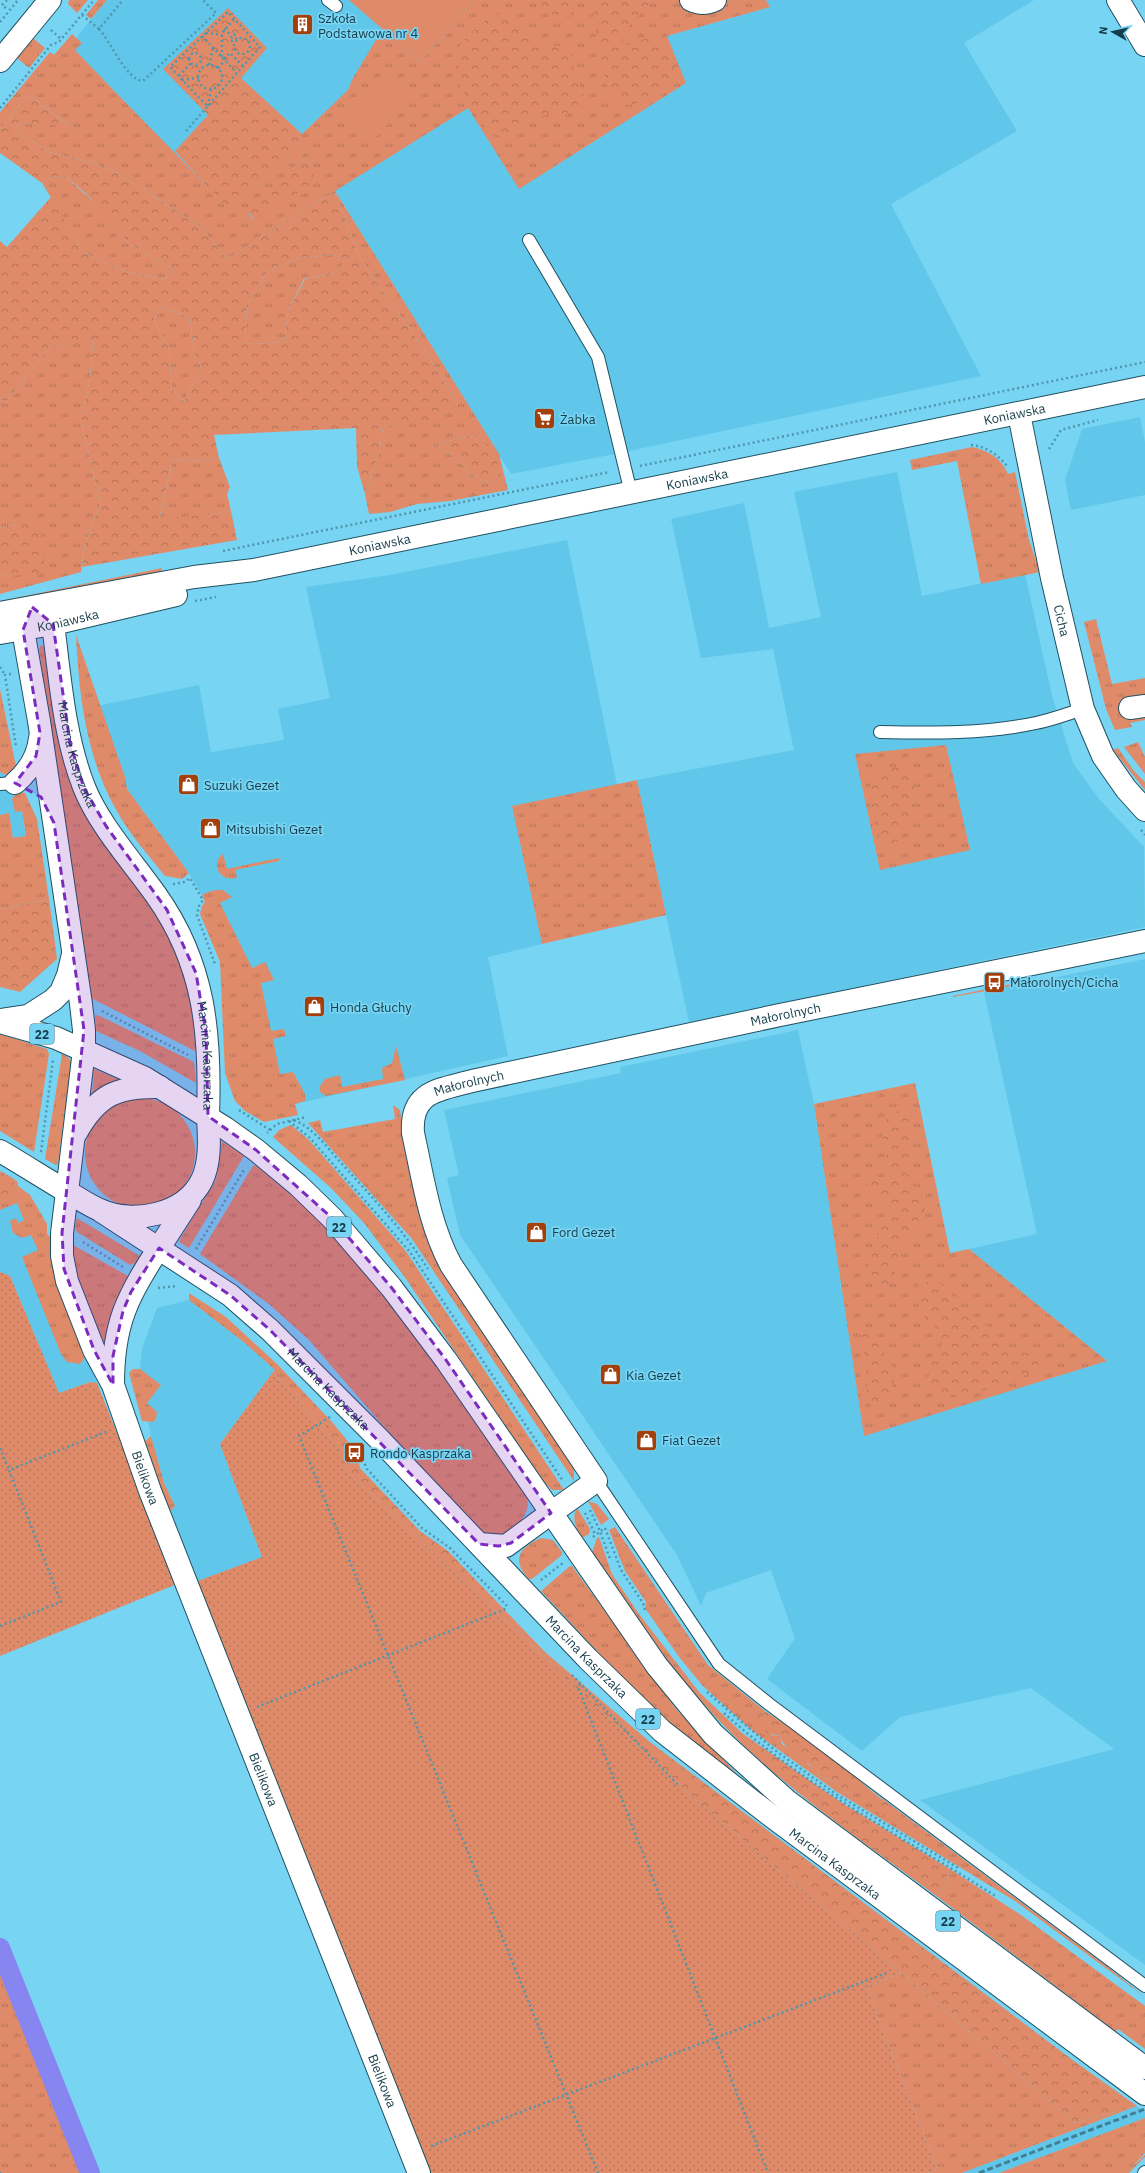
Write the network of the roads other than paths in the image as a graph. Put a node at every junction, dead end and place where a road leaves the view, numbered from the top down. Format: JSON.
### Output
{"nodes":[{"id":1,"x":50,"y":0,"type":"edge"},
{"id":2,"x":691,"y":0,"type":"edge"},
{"id":3,"x":715,"y":0,"type":"edge"},
{"id":4,"x":1118,"y":0,"type":"edge"},
{"id":5,"x":1145,"y":45,"type":"edge"},
{"id":6,"x":0,"y":61,"type":"edge"},
{"id":7,"x":529,"y":240,"type":"dead end"},
{"id":8,"x":1145,"y":387,"type":"edge"},
{"id":9,"x":1019,"y":414,"type":"junction"},
{"id":10,"x":631,"y":493,"type":"junction"},
{"id":11,"x":249,"y":571,"type":"junction"},
{"id":12,"x":32,"y":607,"type":"junction"},
{"id":13,"x":0,"y":613,"type":"edge"},
{"id":14,"x":53,"y":624,"type":"junction"},
{"id":15,"x":23,"y":630,"type":"junction"},
{"id":16,"x":0,"y":633,"type":"edge"},
{"id":17,"x":1083,"y":709,"type":"junction"},
{"id":18,"x":39,"y":721,"type":"junction"},
{"id":19,"x":880,"y":732,"type":"dead end"},
{"id":20,"x":12,"y":781,"type":"edge"},
{"id":21,"x":1145,"y":810,"type":"edge"},
{"id":22,"x":54,"y":823,"type":"junction"},
{"id":23,"x":1145,"y":941,"type":"edge"},
{"id":24,"x":74,"y":954,"type":"junction"},
{"id":25,"x":0,"y":1021,"type":"edge"},
{"id":26,"x":84,"y":1050,"type":"junction"},
{"id":27,"x":161,"y":1088,"type":"junction"},
{"id":28,"x":208,"y":1116,"type":"junction"},
{"id":29,"x":73,"y":1137,"type":"junction"},
{"id":30,"x":0,"y":1151,"type":"edge"},
{"id":31,"x":198,"y":1186,"type":"junction"},
{"id":32,"x":67,"y":1192,"type":"junction"},
{"id":33,"x":101,"y":1211,"type":"junction"},
{"id":34,"x":159,"y":1248,"type":"junction"},
{"id":35,"x":113,"y":1385,"type":"junction"},
{"id":36,"x":596,"y":1481,"type":"junction"},
{"id":37,"x":551,"y":1513,"type":"junction"},
{"id":38,"x":479,"y":1544,"type":"junction"},
{"id":39,"x":1145,"y":1986,"type":"edge"},
{"id":40,"x":1145,"y":2068,"type":"edge"},
{"id":41,"x":1145,"y":2094,"type":"edge"},
{"id":42,"x":415,"y":2163,"type":"edge"}],
"edges":[{"from":1,"to":6,"type":"main road"},
{"from":2,"to":3,"type":"main road"},
{"from":4,"to":5,"type":"main road"},
{"from":7,"to":10,"type":"lane"},
{"from":8,"to":9,"type":"main road","name":"Koniawska"},
{"from":9,"to":10,"type":"main road","name":"Koniawska"},
{"from":9,"to":17,"type":"main road","name":"Cicha"},
{"from":10,"to":11,"type":"main road","name":"Koniawska"},
{"from":11,"to":12,"type":"main road","name":"Koniawska"},
{"from":11,"to":14,"type":"main road","name":"Koniawska"},
{"from":12,"to":13,"type":"main road","name":"Koniawska"},
{"from":12,"to":14,"type":"main road"},
{"from":12,"to":15,"type":"main road"},
{"from":14,"to":15,"type":"main road","name":"Koniawska"},
{"from":14,"to":28,"type":"main road","name":"Marcina Kasprzaka"},
{"from":15,"to":16,"type":"main road","name":"Koniawska"},
{"from":15,"to":18,"type":"main road"},
{"from":17,"to":19,"type":"lane"},
{"from":17,"to":21,"type":"main road","name":"Cicha"},
{"from":18,"to":20,"type":"main road"},
{"from":18,"to":22,"type":"main road"},
{"from":20,"to":22,"type":"main road"},
{"from":22,"to":24,"type":"main road"},
{"from":23,"to":36,"type":"main road","name":"Małorolnych"},
{"from":24,"to":25,"type":"main road"},
{"from":24,"to":26,"type":"main road"},
{"from":25,"to":26,"type":"main road","number":"22"},
{"from":26,"to":27,"type":"main road","number":"22"},
{"from":26,"to":29,"type":"main road"},
{"from":27,"to":28,"type":"main road","number":"22"},
{"from":27,"to":29,"type":"main road"},
{"from":28,"to":31,"type":"main road"},
{"from":28,"to":37,"type":"main road","name":"Marcina Kasprzaka","number":"22"},
{"from":29,"to":32,"type":"main road"},
{"from":30,"to":32,"type":"main road","number":"22"},
{"from":31,"to":33,"type":"main road","number":"22"},
{"from":31,"to":34,"type":"main road","name":"Bielikowa"},
{"from":32,"to":33,"type":"main road","number":"22"},
{"from":32,"to":35,"type":"main road","name":"Bielikowa"},
{"from":33,"to":34,"type":"main road","name":"Marcina Kasprzaka","number":"22"},
{"from":34,"to":35,"type":"main road","name":"Bielikowa"},
{"from":34,"to":38,"type":"main road","name":"Marcina Kasprzaka","number":"22"},
{"from":35,"to":42,"type":"main road","name":"Bielikowa"},
{"from":36,"to":37,"type":"main road"},
{"from":36,"to":39,"type":"lane"},
{"from":37,"to":38,"type":"main road"},
{"from":37,"to":40,"type":"main road","name":"Marcina Kasprzaka","number":"22"},
{"from":38,"to":41,"type":"main road","name":"Marcina Kasprzaka","number":"22"}]}
